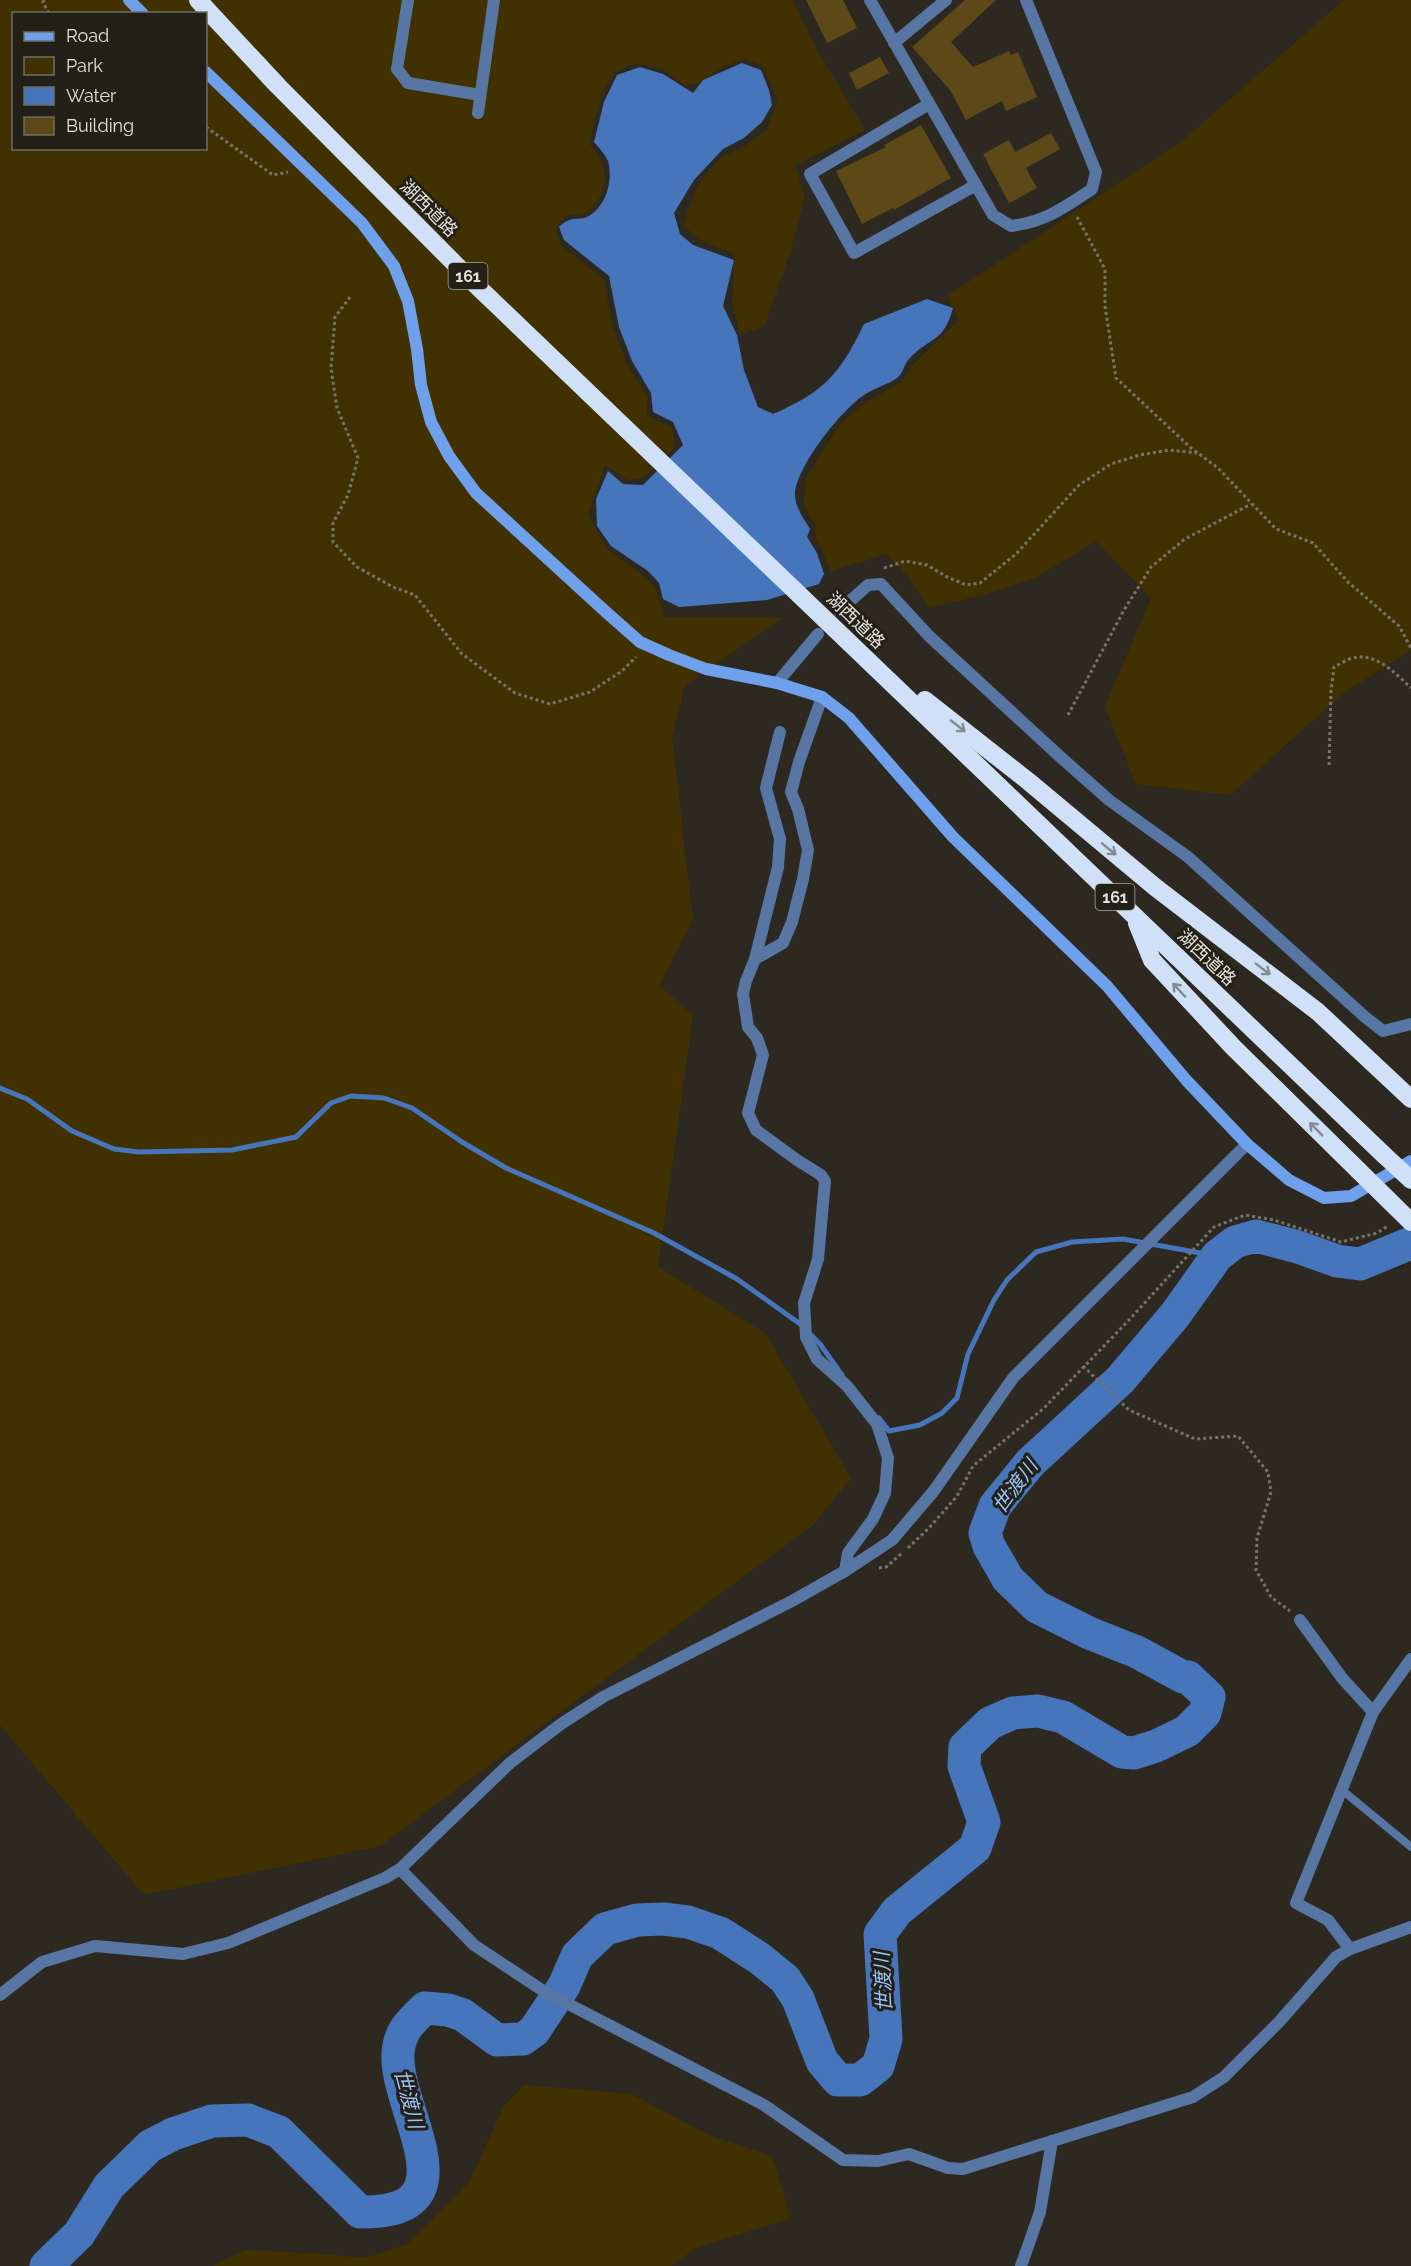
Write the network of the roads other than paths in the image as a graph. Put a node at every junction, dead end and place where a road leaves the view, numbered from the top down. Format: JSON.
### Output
{"nodes":[{"id":1,"x":129,"y":0,"type":"edge"},
{"id":2,"x":185,"y":0,"type":"edge"},
{"id":3,"x":198,"y":0,"type":"edge"},
{"id":4,"x":408,"y":0,"type":"edge"},
{"id":5,"x":494,"y":0,"type":"edge"},
{"id":6,"x":870,"y":0,"type":"edge"},
{"id":7,"x":946,"y":0,"type":"edge"},
{"id":8,"x":1026,"y":0,"type":"edge"},
{"id":9,"x":141,"y":12,"type":"edge"},
{"id":10,"x":197,"y":12,"type":"edge"},
{"id":11,"x":207,"y":20,"type":"edge"},
{"id":12,"x":894,"y":43,"type":"junction"},
{"id":13,"x":207,"y":73,"type":"edge"},
{"id":14,"x":278,"y":86,"type":"junction"},
{"id":15,"x":480,"y":94,"type":"junction"},
{"id":16,"x":929,"y":104,"type":"junction"},
{"id":17,"x":478,"y":113,"type":"dead end"},
{"id":18,"x":976,"y":185,"type":"junction"},
{"id":19,"x":827,"y":621,"type":"junction"},
{"id":20,"x":846,"y":638,"type":"junction"},
{"id":21,"x":777,"y":683,"type":"junction"},
{"id":22,"x":822,"y":697,"type":"junction"},
{"id":23,"x":780,"y":732,"type":"dead end"},
{"id":24,"x":1134,"y":916,"type":"junction"},
{"id":25,"x":754,"y":959,"type":"junction"},
{"id":26,"x":1411,"y":1024,"type":"edge"},
{"id":27,"x":1411,"y":1099,"type":"edge"},
{"id":28,"x":1247,"y":1144,"type":"junction"},
{"id":29,"x":1411,"y":1161,"type":"edge"},
{"id":30,"x":1411,"y":1180,"type":"edge"},
{"id":31,"x":1403,"y":1222,"type":"edge"},
{"id":32,"x":845,"y":1571,"type":"junction"},
{"id":33,"x":1300,"y":1620,"type":"road end"},
{"id":34,"x":1411,"y":1659,"type":"edge"},
{"id":35,"x":1373,"y":1712,"type":"junction"},
{"id":36,"x":1342,"y":1790,"type":"junction"},
{"id":37,"x":1411,"y":1847,"type":"edge"},
{"id":38,"x":400,"y":1869,"type":"junction"},
{"id":39,"x":1411,"y":1927,"type":"edge"},
{"id":40,"x":1350,"y":1949,"type":"junction"},
{"id":41,"x":0,"y":1995,"type":"edge"},
{"id":42,"x":1052,"y":2141,"type":"junction"},
{"id":43,"x":1021,"y":2266,"type":"edge"}],
"edges":[{"from":1,"to":9,"type":"street"},
{"from":2,"to":10,"type":"highway"},
{"from":3,"to":14,"type":"highway","name":"湖西道路","number":"161"},
{"from":4,"to":15,"type":"street"},
{"from":5,"to":15,"type":"street"},
{"from":6,"to":12,"type":"street"},
{"from":7,"to":12,"type":"street"},
{"from":8,"to":18,"type":"street"},
{"from":11,"to":14,"type":"highway","name":"湖西道路","number":"161"},
{"from":12,"to":16,"type":"street"},
{"from":13,"to":21,"type":"street"},
{"from":14,"to":19,"type":"highway","name":"湖西道路","number":"161"},
{"from":15,"to":17,"type":"street"},
{"from":16,"to":18,"type":"street"},
{"from":16,"to":18,"type":"street"},
{"from":19,"to":20,"type":"highway","name":"湖西道路","number":"161"},
{"from":19,"to":21,"type":"street"},
{"from":19,"to":26,"type":"street"},
{"from":20,"to":24,"type":"highway","name":"湖西道路","number":"161"},
{"from":20,"to":27,"type":"highway","one_way":true},
{"from":21,"to":22,"type":"street"},
{"from":22,"to":25,"type":"street"},
{"from":22,"to":28,"type":"street"},
{"from":23,"to":25,"type":"street"},
{"from":24,"to":30,"type":"highway","name":"湖西道路","number":"161","bridge":true},
{"from":31,"to":24,"type":"highway","one_way":true,"bridge":true},
{"from":25,"to":32,"type":"street"},
{"from":28,"to":29,"type":"street"},
{"from":28,"to":32,"type":"street"},
{"from":32,"to":38,"type":"street"},
{"from":33,"to":35,"type":"street"},
{"from":34,"to":35,"type":"street"},
{"from":35,"to":36,"type":"street"},
{"from":36,"to":37,"type":"lane"},
{"from":36,"to":40,"type":"street"},
{"from":38,"to":41,"type":"street"},
{"from":38,"to":42,"type":"street"},
{"from":39,"to":40,"type":"street"},
{"from":40,"to":42,"type":"street"},
{"from":42,"to":43,"type":"street"}]}
